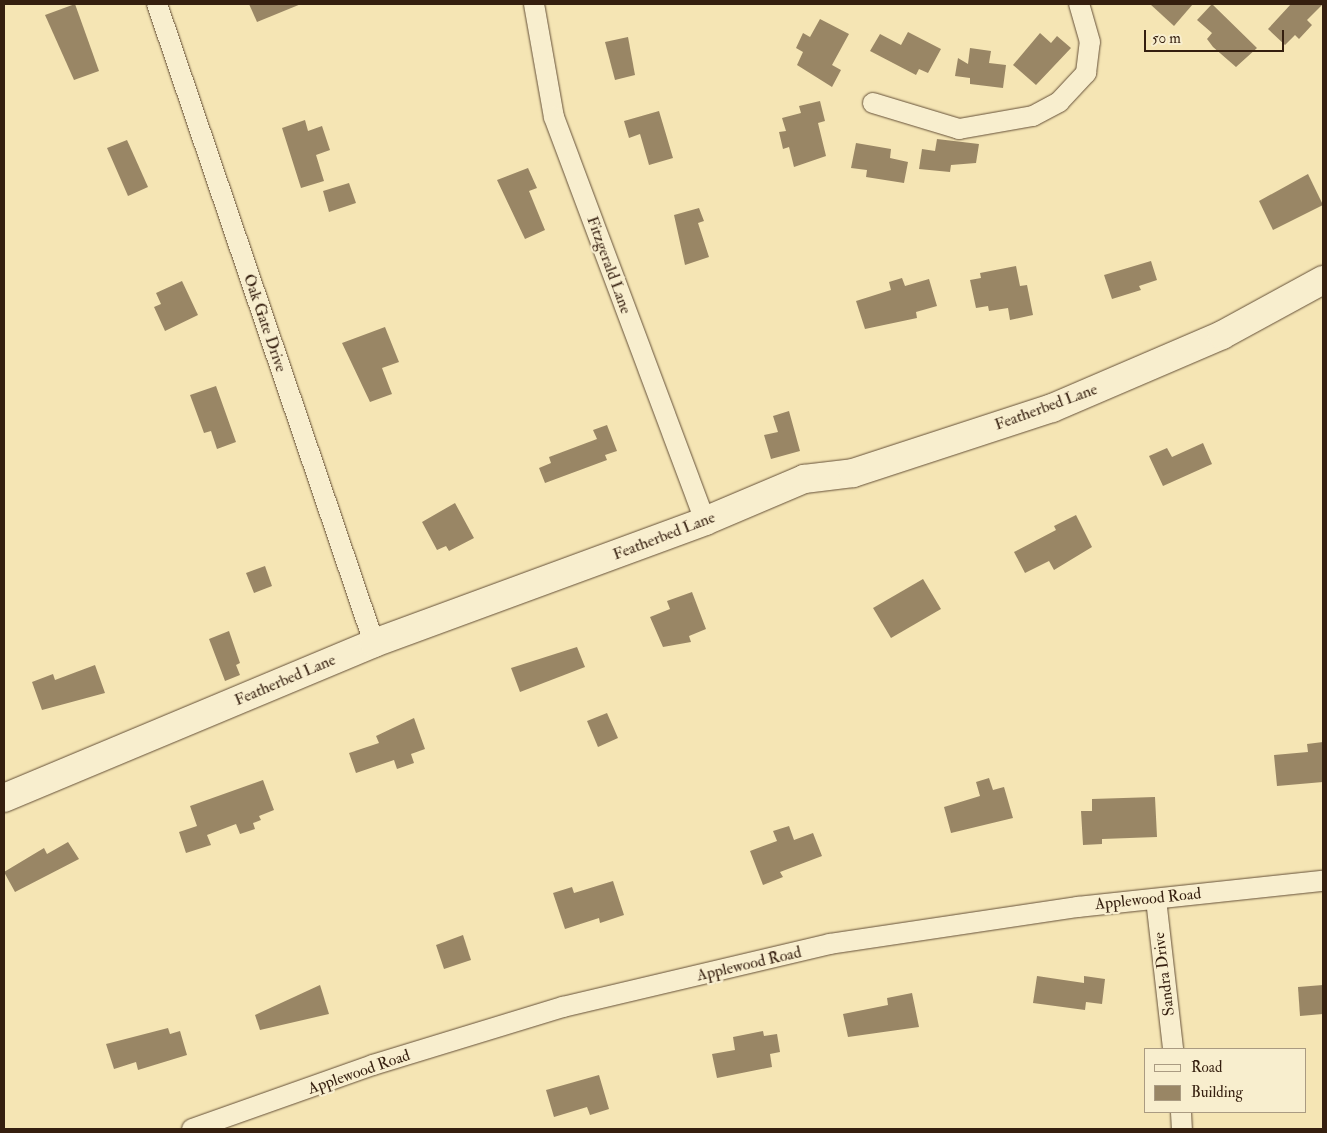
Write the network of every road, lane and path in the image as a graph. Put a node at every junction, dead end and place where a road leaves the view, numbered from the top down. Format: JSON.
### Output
{"nodes":[{"id":1,"x":157,"y":4,"type":"edge"},
{"id":2,"x":534,"y":4,"type":"edge"},
{"id":3,"x":1079,"y":4,"type":"edge"},
{"id":4,"x":873,"y":103,"type":"dead end"},
{"id":5,"x":1323,"y":280,"type":"edge"},
{"id":6,"x":705,"y":521,"type":"junction"},
{"id":7,"x":374,"y":643,"type":"junction"},
{"id":8,"x":4,"y":798,"type":"edge"},
{"id":9,"x":1323,"y":881,"type":"edge"},
{"id":10,"x":1156,"y":898,"type":"junction"},
{"id":11,"x":1173,"y":1048,"type":"edge"},
{"id":12,"x":1181,"y":1113,"type":"edge"},
{"id":13,"x":192,"y":1129,"type":"edge"},
{"id":14,"x":1182,"y":1129,"type":"edge"}],
"edges":[{"from":1,"to":7,"type":"street","name":"Oak Gate Drive"},
{"from":2,"to":6,"type":"street","name":"Fitzgerald Lane"},
{"from":3,"to":4,"type":"street"},
{"from":5,"to":6,"type":"street","name":"Featherbed Lane"},
{"from":6,"to":7,"type":"street","name":"Featherbed Lane"},
{"from":7,"to":8,"type":"street","name":"Featherbed Lane"},
{"from":9,"to":10,"type":"street","name":"Applewood Road"},
{"from":10,"to":11,"type":"street","name":"Sandra Drive"},
{"from":10,"to":13,"type":"street","name":"Applewood Road"},
{"from":12,"to":14,"type":"street"}]}
